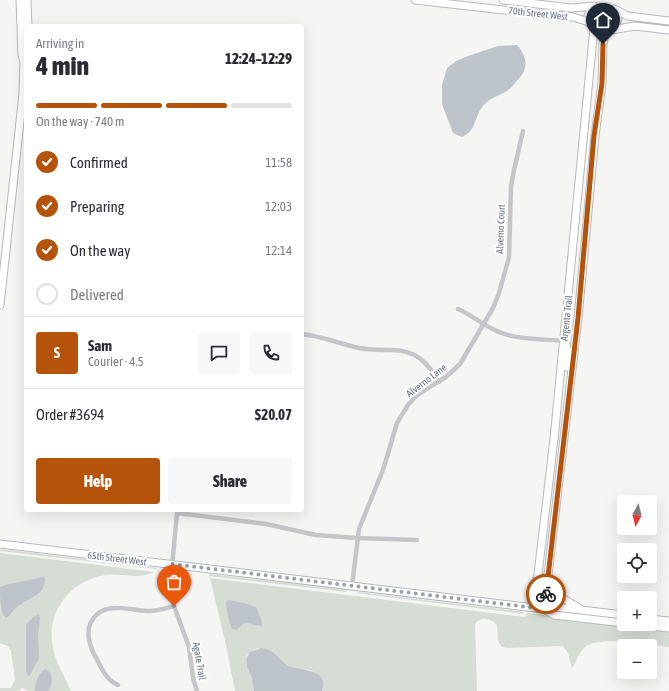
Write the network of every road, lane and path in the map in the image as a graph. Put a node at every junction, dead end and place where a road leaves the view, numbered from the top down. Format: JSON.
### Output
{"nodes":[{"id":1,"x":20,"y":0,"type":"edge"},
{"id":2,"x":27,"y":0,"type":"edge"},
{"id":3,"x":416,"y":0,"type":"edge"},
{"id":4,"x":503,"y":0,"type":"edge"},
{"id":5,"x":596,"y":3,"type":"edge"},
{"id":6,"x":613,"y":5,"type":"edge"},
{"id":7,"x":669,"y":21,"type":"edge"},
{"id":8,"x":28,"y":24,"type":"edge"},
{"id":9,"x":591,"y":25,"type":"junction"},
{"id":10,"x":669,"y":30,"type":"edge"},
{"id":11,"x":607,"y":31,"type":"junction"},
{"id":12,"x":24,"y":57,"type":"edge"},
{"id":13,"x":24,"y":73,"type":"edge"},
{"id":14,"x":523,"y":131,"type":"dead end"},
{"id":15,"x":0,"y":305,"type":"edge"},
{"id":16,"x":458,"y":309,"type":"dead end"},
{"id":17,"x":483,"y":324,"type":"junction"},
{"id":18,"x":304,"y":334,"type":"edge"},
{"id":19,"x":564,"y":341,"type":"junction"},
{"id":20,"x":439,"y":382,"type":"junction"},
{"id":21,"x":566,"y":417,"type":"junction"},
{"id":22,"x":178,"y":512,"type":"edge"},
{"id":23,"x":357,"y":538,"type":"junction"},
{"id":24,"x":417,"y":540,"type":"dead end"},
{"id":25,"x":0,"y":544,"type":"edge"},
{"id":26,"x":172,"y":564,"type":"junction"},
{"id":27,"x":548,"y":578,"type":"junction"},
{"id":28,"x":352,"y":586,"type":"junction"},
{"id":29,"x":174,"y":606,"type":"junction"},
{"id":30,"x":534,"y":608,"type":"junction"},
{"id":31,"x":544,"y":609,"type":"junction"},
{"id":32,"x":582,"y":610,"type":"junction"},
{"id":33,"x":617,"y":614,"type":"edge"},
{"id":34,"x":657,"y":620,"type":"edge"},
{"id":35,"x":669,"y":621,"type":"edge"},
{"id":36,"x":617,"y":622,"type":"edge"},
{"id":37,"x":657,"y":627,"type":"edge"},
{"id":38,"x":669,"y":628,"type":"edge"},
{"id":39,"x":118,"y":685,"type":"dead end"},
{"id":40,"x":197,"y":691,"type":"edge"}],
"edges":[{"from":1,"to":12,"type":"street"},
{"from":2,"to":8,"type":"street"},
{"from":3,"to":9,"type":"street","name":"70th Street West"},
{"from":4,"to":5,"type":"street","name":"70th Street West"},
{"from":5,"to":6,"type":"street"},
{"from":5,"to":9,"type":"street"},
{"from":6,"to":7,"type":"street"},
{"from":6,"to":11,"type":"street"},
{"from":9,"to":11,"type":"street"},
{"from":9,"to":19,"type":"street","name":"Argenta Trail"},
{"from":10,"to":11,"type":"street"},
{"from":11,"to":21,"type":"street","name":"Argenta Trail"},
{"from":13,"to":15,"type":"street"},
{"from":14,"to":17,"type":"street","name":"Alverno Court"},
{"from":16,"to":17,"type":"street"},
{"from":17,"to":19,"type":"street"},
{"from":17,"to":20,"type":"street","name":"Alverno Lane"},
{"from":18,"to":20,"type":"street"},
{"from":19,"to":21,"type":"street"},
{"from":19,"to":30,"type":"street","name":"Argenta Trail"},
{"from":20,"to":23,"type":"street","name":"Alverno Lane"},
{"from":21,"to":27,"type":"street","name":"Argenta Trail"},
{"from":22,"to":23,"type":"street"},
{"from":22,"to":26,"type":"street","name":"Agate Trail"},
{"from":23,"to":24,"type":"street"},
{"from":23,"to":28,"type":"street","name":"Alverno Lane"},
{"from":25,"to":26,"type":"street","name":"65th Street West"},
{"from":26,"to":28,"type":"street","name":"65th Street West"},
{"from":26,"to":29,"type":"street","name":"Agate Trail"},
{"from":27,"to":31,"type":"street","name":"Argenta Trail"},
{"from":27,"to":32,"type":"street"},
{"from":28,"to":30,"type":"street","name":"65th Street West"},
{"from":29,"to":39,"type":"street"},
{"from":29,"to":40,"type":"street","name":"Agate Trail"},
{"from":30,"to":31,"type":"street","name":"65th Street West"},
{"from":31,"to":32,"type":"street","name":"65th Street West"},
{"from":31,"to":36,"type":"street","name":"65th Street West"},
{"from":32,"to":33,"type":"street","name":"65th Street West"},
{"from":34,"to":35,"type":"street"},
{"from":37,"to":38,"type":"street"}]}
